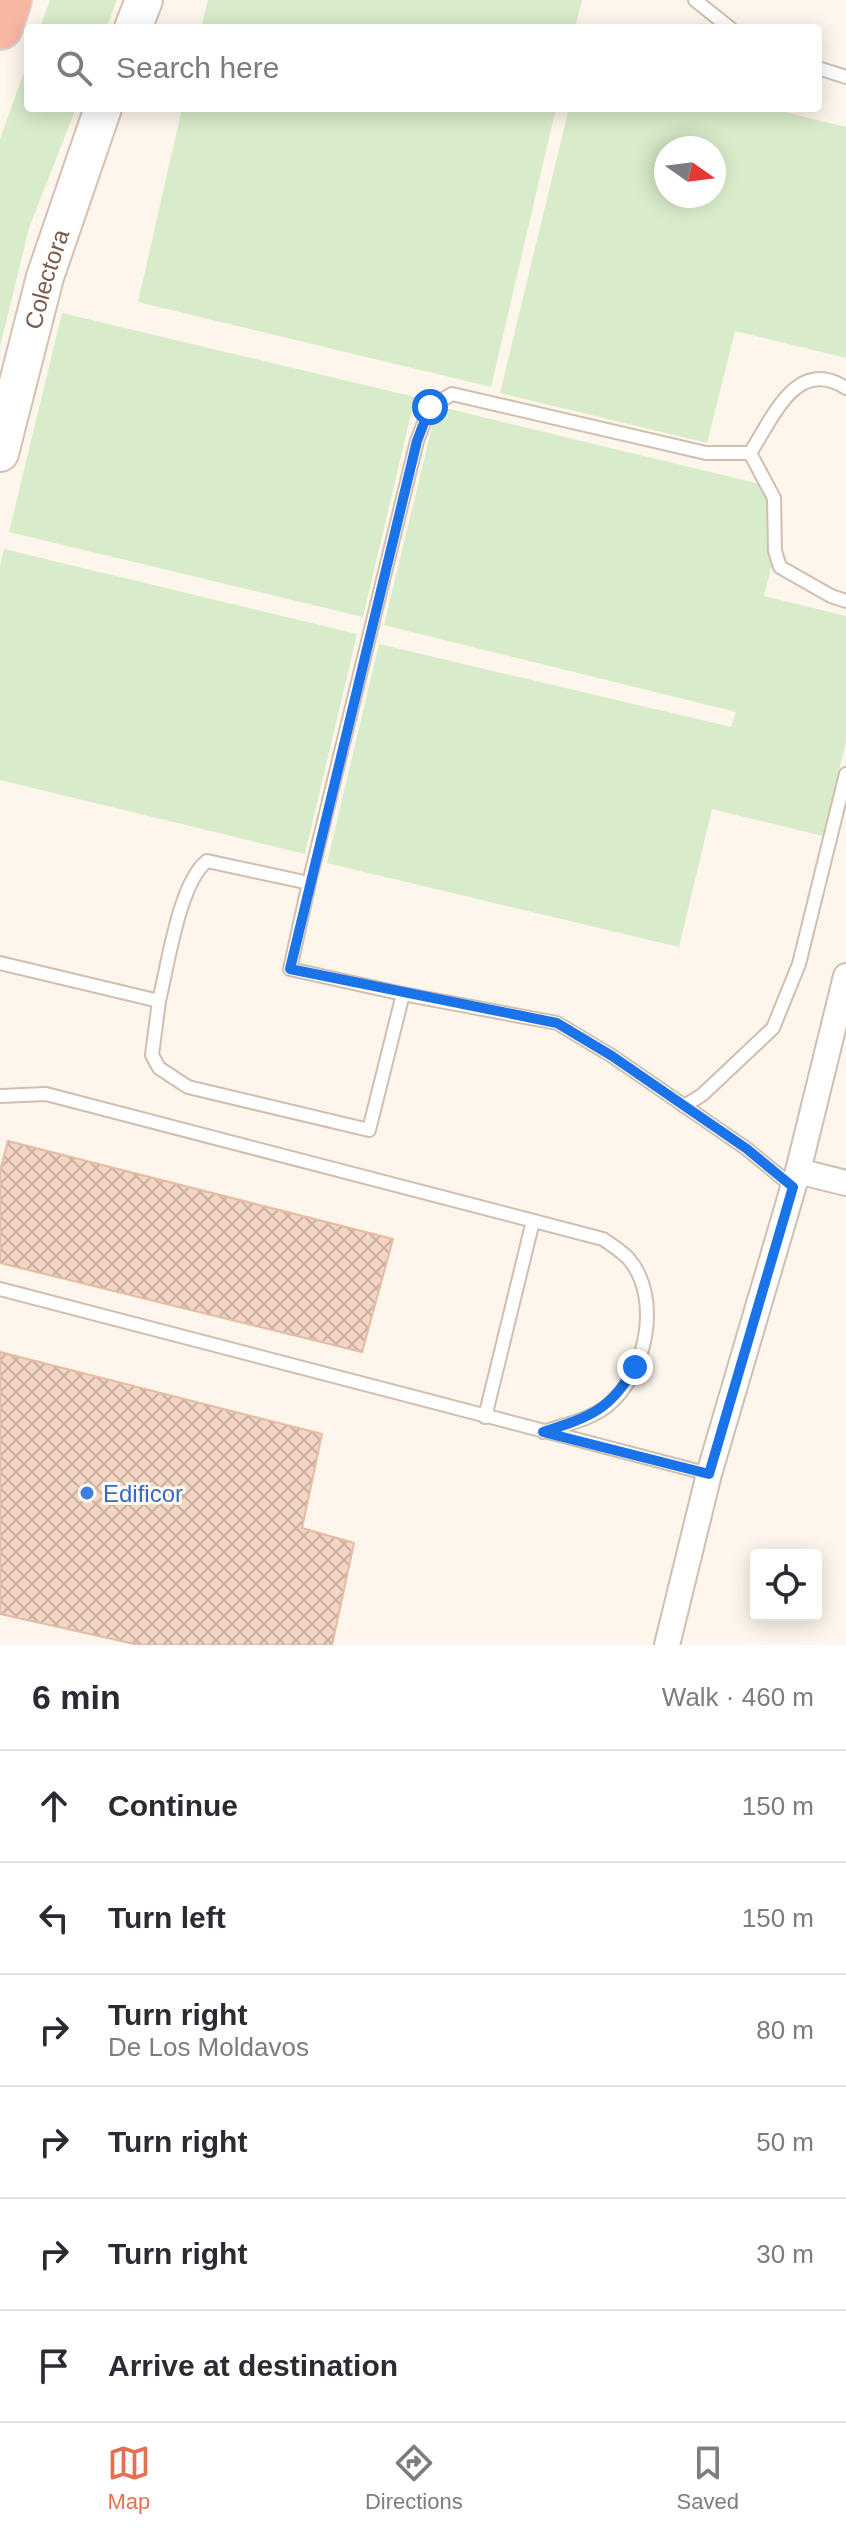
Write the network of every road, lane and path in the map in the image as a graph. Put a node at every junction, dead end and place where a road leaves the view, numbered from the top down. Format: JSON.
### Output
{"nodes":[{"id":1,"x":9,"y":0,"type":"edge"},
{"id":2,"x":144,"y":0,"type":"edge"},
{"id":3,"x":695,"y":0,"type":"edge"},
{"id":4,"x":135,"y":24,"type":"edge"},
{"id":5,"x":725,"y":24,"type":"edge"},
{"id":6,"x":0,"y":27,"type":"edge"},
{"id":7,"x":822,"y":69,"type":"edge"},
{"id":8,"x":846,"y":77,"type":"edge"},
{"id":9,"x":102,"y":112,"type":"edge"},
{"id":10,"x":846,"y":388,"type":"edge"},
{"id":11,"x":0,"y":453,"type":"edge"},
{"id":12,"x":750,"y":453,"type":"junction"},
{"id":13,"x":846,"y":601,"type":"edge"},
{"id":14,"x":846,"y":774,"type":"edge"},
{"id":15,"x":309,"y":883,"type":"junction"},
{"id":16,"x":0,"y":963,"type":"edge"},
{"id":17,"x":846,"y":976,"type":"edge"},
{"id":18,"x":403,"y":994,"type":"junction"},
{"id":19,"x":159,"y":1001,"type":"junction"},
{"id":20,"x":0,"y":1096,"type":"edge"},
{"id":21,"x":684,"y":1106,"type":"junction"},
{"id":22,"x":796,"y":1179,"type":"junction"},
{"id":23,"x":846,"y":1183,"type":"edge"},
{"id":24,"x":533,"y":1221,"type":"junction"},
{"id":25,"x":0,"y":1289,"type":"edge"},
{"id":26,"x":485,"y":1417,"type":"junction"},
{"id":27,"x":543,"y":1432,"type":"junction"},
{"id":28,"x":709,"y":1474,"type":"junction"},
{"id":29,"x":667,"y":1645,"type":"edge"}],
"edges":[{"from":1,"to":6,"type":"highway"},
{"from":2,"to":4,"type":"street"},
{"from":3,"to":5,"type":"lane"},
{"from":7,"to":8,"type":"lane"},
{"from":9,"to":11,"type":"street","name":"Colectora"},
{"from":10,"to":12,"type":"lane"},
{"from":12,"to":13,"type":"lane"},
{"from":12,"to":15,"type":"lane"},
{"from":14,"to":21,"type":"lane"},
{"from":15,"to":18,"type":"lane"},
{"from":15,"to":19,"type":"lane"},
{"from":16,"to":19,"type":"lane"},
{"from":17,"to":22,"type":"street"},
{"from":18,"to":19,"type":"lane"},
{"from":18,"to":21,"type":"lane"},
{"from":20,"to":24,"type":"lane"},
{"from":21,"to":22,"type":"lane"},
{"from":22,"to":23,"type":"street"},
{"from":22,"to":28,"type":"street"},
{"from":24,"to":26,"type":"lane"},
{"from":24,"to":27,"type":"lane"},
{"from":25,"to":26,"type":"lane"},
{"from":26,"to":27,"type":"lane"},
{"from":27,"to":28,"type":"lane"},
{"from":28,"to":29,"type":"street"}]}
